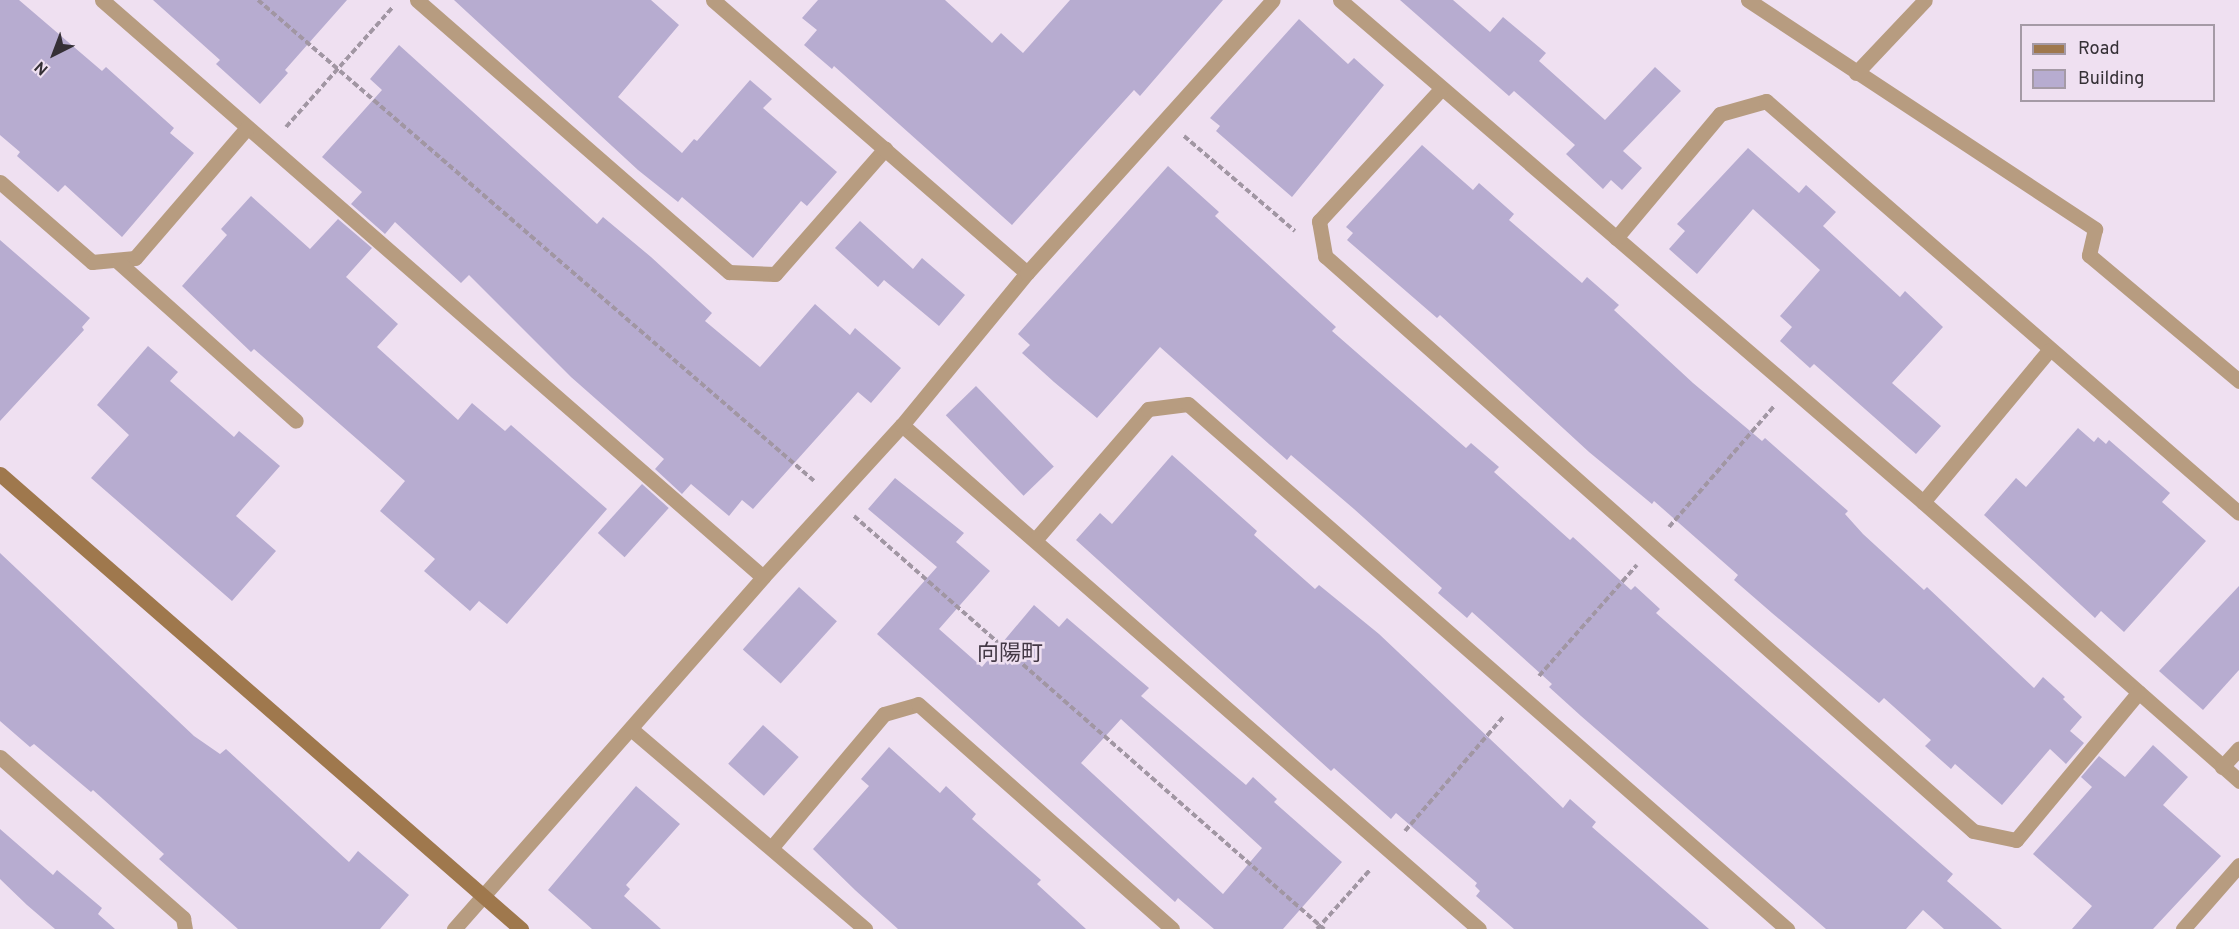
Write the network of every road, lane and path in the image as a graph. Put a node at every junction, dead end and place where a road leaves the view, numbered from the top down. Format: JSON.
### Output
{"nodes":[{"id":1,"x":102,"y":0,"type":"edge"},
{"id":2,"x":258,"y":0,"type":"edge"},
{"id":3,"x":399,"y":0,"type":"edge"},
{"id":4,"x":417,"y":0,"type":"edge"},
{"id":5,"x":713,"y":0,"type":"edge"},
{"id":6,"x":1273,"y":0,"type":"edge"},
{"id":7,"x":1340,"y":0,"type":"edge"},
{"id":8,"x":1748,"y":0,"type":"edge"},
{"id":9,"x":1925,"y":0,"type":"edge"},
{"id":10,"x":338,"y":69,"type":"junction"},
{"id":11,"x":1856,"y":73,"type":"junction"},
{"id":12,"x":1441,"y":89,"type":"junction"},
{"id":13,"x":1165,"y":120,"type":"junction"},
{"id":14,"x":247,"y":128,"type":"junction"},
{"id":15,"x":269,"y":146,"type":"junction"},
{"id":16,"x":885,"y":148,"type":"junction"},
{"id":17,"x":0,"y":182,"type":"edge"},
{"id":18,"x":1321,"y":238,"type":"junction"},
{"id":19,"x":1616,"y":238,"type":"junction"},
{"id":20,"x":116,"y":260,"type":"junction"},
{"id":21,"x":1027,"y":273,"type":"junction"},
{"id":22,"x":2049,"y":350,"type":"junction"},
{"id":23,"x":2236,"y":375,"type":"edge"},
{"id":24,"x":1790,"y":387,"type":"junction"},
{"id":25,"x":296,"y":421,"type":"dead end"},
{"id":26,"x":902,"y":425,"type":"junction"},
{"id":27,"x":0,"y":474,"type":"edge"},
{"id":28,"x":835,"y":499,"type":"junction"},
{"id":29,"x":1923,"y":502,"type":"junction"},
{"id":30,"x":2239,"y":513,"type":"edge"},
{"id":31,"x":1035,"y":540,"type":"junction"},
{"id":32,"x":1654,"y":545,"type":"junction"},
{"id":33,"x":763,"y":577,"type":"junction"},
{"id":34,"x":2139,"y":692,"type":"junction"},
{"id":35,"x":1521,"y":697,"type":"junction"},
{"id":36,"x":631,"y":729,"type":"junction"},
{"id":37,"x":2239,"y":748,"type":"edge"},
{"id":38,"x":0,"y":757,"type":"edge"},
{"id":39,"x":2222,"y":767,"type":"junction"},
{"id":40,"x":2239,"y":781,"type":"edge"},
{"id":41,"x":772,"y":847,"type":"junction"},
{"id":42,"x":1389,"y":849,"type":"junction"},
{"id":43,"x":2239,"y":865,"type":"edge"},
{"id":44,"x":483,"y":896,"type":"junction"},
{"id":45,"x":1321,"y":928,"type":"edge"},
{"id":46,"x":185,"y":929,"type":"edge"},
{"id":47,"x":454,"y":929,"type":"edge"},
{"id":48,"x":521,"y":929,"type":"edge"},
{"id":49,"x":865,"y":929,"type":"edge"},
{"id":50,"x":1172,"y":929,"type":"edge"},
{"id":51,"x":1479,"y":929,"type":"edge"},
{"id":52,"x":1787,"y":929,"type":"edge"},
{"id":53,"x":2183,"y":929,"type":"edge"}],
"edges":[{"from":1,"to":14,"type":"street"},
{"from":2,"to":10,"type":"path"},
{"from":3,"to":10,"type":"path"},
{"from":4,"to":16,"type":"street"},
{"from":5,"to":16,"type":"street"},
{"from":6,"to":13,"type":"street"},
{"from":7,"to":12,"type":"street"},
{"from":8,"to":11,"type":"street"},
{"from":9,"to":11,"type":"street"},
{"from":10,"to":15,"type":"path"},
{"from":10,"to":28,"type":"path"},
{"from":11,"to":23,"type":"street"},
{"from":12,"to":18,"type":"street"},
{"from":12,"to":19,"type":"street"},
{"from":13,"to":18,"type":"path"},
{"from":13,"to":21,"type":"street"},
{"from":14,"to":15,"type":"street"},
{"from":14,"to":20,"type":"street"},
{"from":15,"to":33,"type":"street"},
{"from":16,"to":21,"type":"street"},
{"from":17,"to":20,"type":"street"},
{"from":18,"to":32,"type":"street"},
{"from":19,"to":22,"type":"street"},
{"from":19,"to":24,"type":"street"},
{"from":20,"to":25,"type":"street"},
{"from":21,"to":26,"type":"street"},
{"from":22,"to":29,"type":"street"},
{"from":22,"to":30,"type":"street"},
{"from":24,"to":29,"type":"street"},
{"from":24,"to":32,"type":"path"},
{"from":26,"to":28,"type":"street"},
{"from":26,"to":31,"type":"street"},
{"from":27,"to":44,"type":"street"},
{"from":28,"to":33,"type":"street"},
{"from":28,"to":45,"type":"path"},
{"from":29,"to":34,"type":"street"},
{"from":31,"to":35,"type":"street"},
{"from":31,"to":42,"type":"street"},
{"from":32,"to":34,"type":"street"},
{"from":32,"to":35,"type":"path"},
{"from":33,"to":36,"type":"street"},
{"from":34,"to":39,"type":"street"},
{"from":35,"to":42,"type":"path"},
{"from":35,"to":52,"type":"street"},
{"from":36,"to":41,"type":"street"},
{"from":36,"to":44,"type":"street"},
{"from":37,"to":39,"type":"street"},
{"from":38,"to":46,"type":"street"},
{"from":39,"to":40,"type":"street"},
{"from":41,"to":49,"type":"street"},
{"from":41,"to":50,"type":"street"},
{"from":42,"to":45,"type":"path"},
{"from":42,"to":51,"type":"street"},
{"from":43,"to":53,"type":"street"},
{"from":44,"to":47,"type":"street"},
{"from":44,"to":48,"type":"street"}]}
